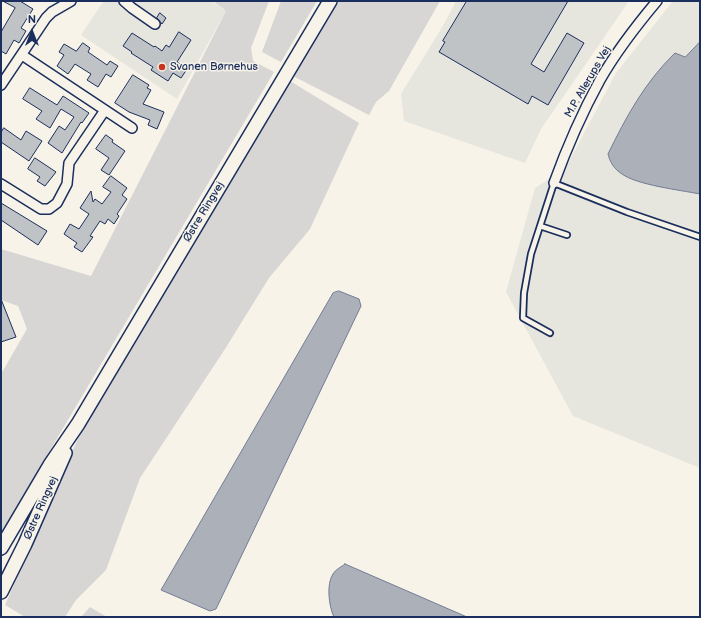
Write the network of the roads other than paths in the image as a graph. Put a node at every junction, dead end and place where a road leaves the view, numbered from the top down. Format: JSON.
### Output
{"nodes":[{"id":1,"x":71,"y":1,"type":"edge"},
{"id":2,"x":124,"y":1,"type":"edge"},
{"id":3,"x":330,"y":1,"type":"edge"},
{"id":4,"x":657,"y":1,"type":"edge"},
{"id":5,"x":155,"y":24,"type":"dead end"},
{"id":6,"x":22,"y":55,"type":"junction"},
{"id":7,"x":1,"y":85,"type":"edge"},
{"id":8,"x":105,"y":110,"type":"junction"},
{"id":9,"x":132,"y":128,"type":"dead end"},
{"id":10,"x":554,"y":183,"type":"junction"},
{"id":11,"x":1,"y":184,"type":"edge"},
{"id":12,"x":540,"y":226,"type":"junction"},
{"id":13,"x":567,"y":235,"type":"dead end"},
{"id":14,"x":700,"y":237,"type":"edge"},
{"id":15,"x":550,"y":333,"type":"dead end"},
{"id":16,"x":78,"y":424,"type":"junction"},
{"id":17,"x":1,"y":548,"type":"edge"},
{"id":18,"x":1,"y":592,"type":"edge"}],
"edges":[{"from":1,"to":6,"type":"street"},
{"from":2,"to":5,"type":"street"},
{"from":3,"to":16,"type":"main road","name":"Østre Ringvej"},
{"from":4,"to":10,"type":"street","name":"M.P. Allerups Vej"},
{"from":6,"to":7,"type":"street"},
{"from":6,"to":8,"type":"street"},
{"from":8,"to":9,"type":"street"},
{"from":8,"to":11,"type":"street"},
{"from":10,"to":12,"type":"lane"},
{"from":10,"to":14,"type":"lane"},
{"from":12,"to":13,"type":"lane"},
{"from":12,"to":15,"type":"lane"},
{"from":16,"to":17,"type":"main road","name":"Østre Ringvej"},
{"from":16,"to":18,"type":"main road","name":"Østre Ringvej"}]}
